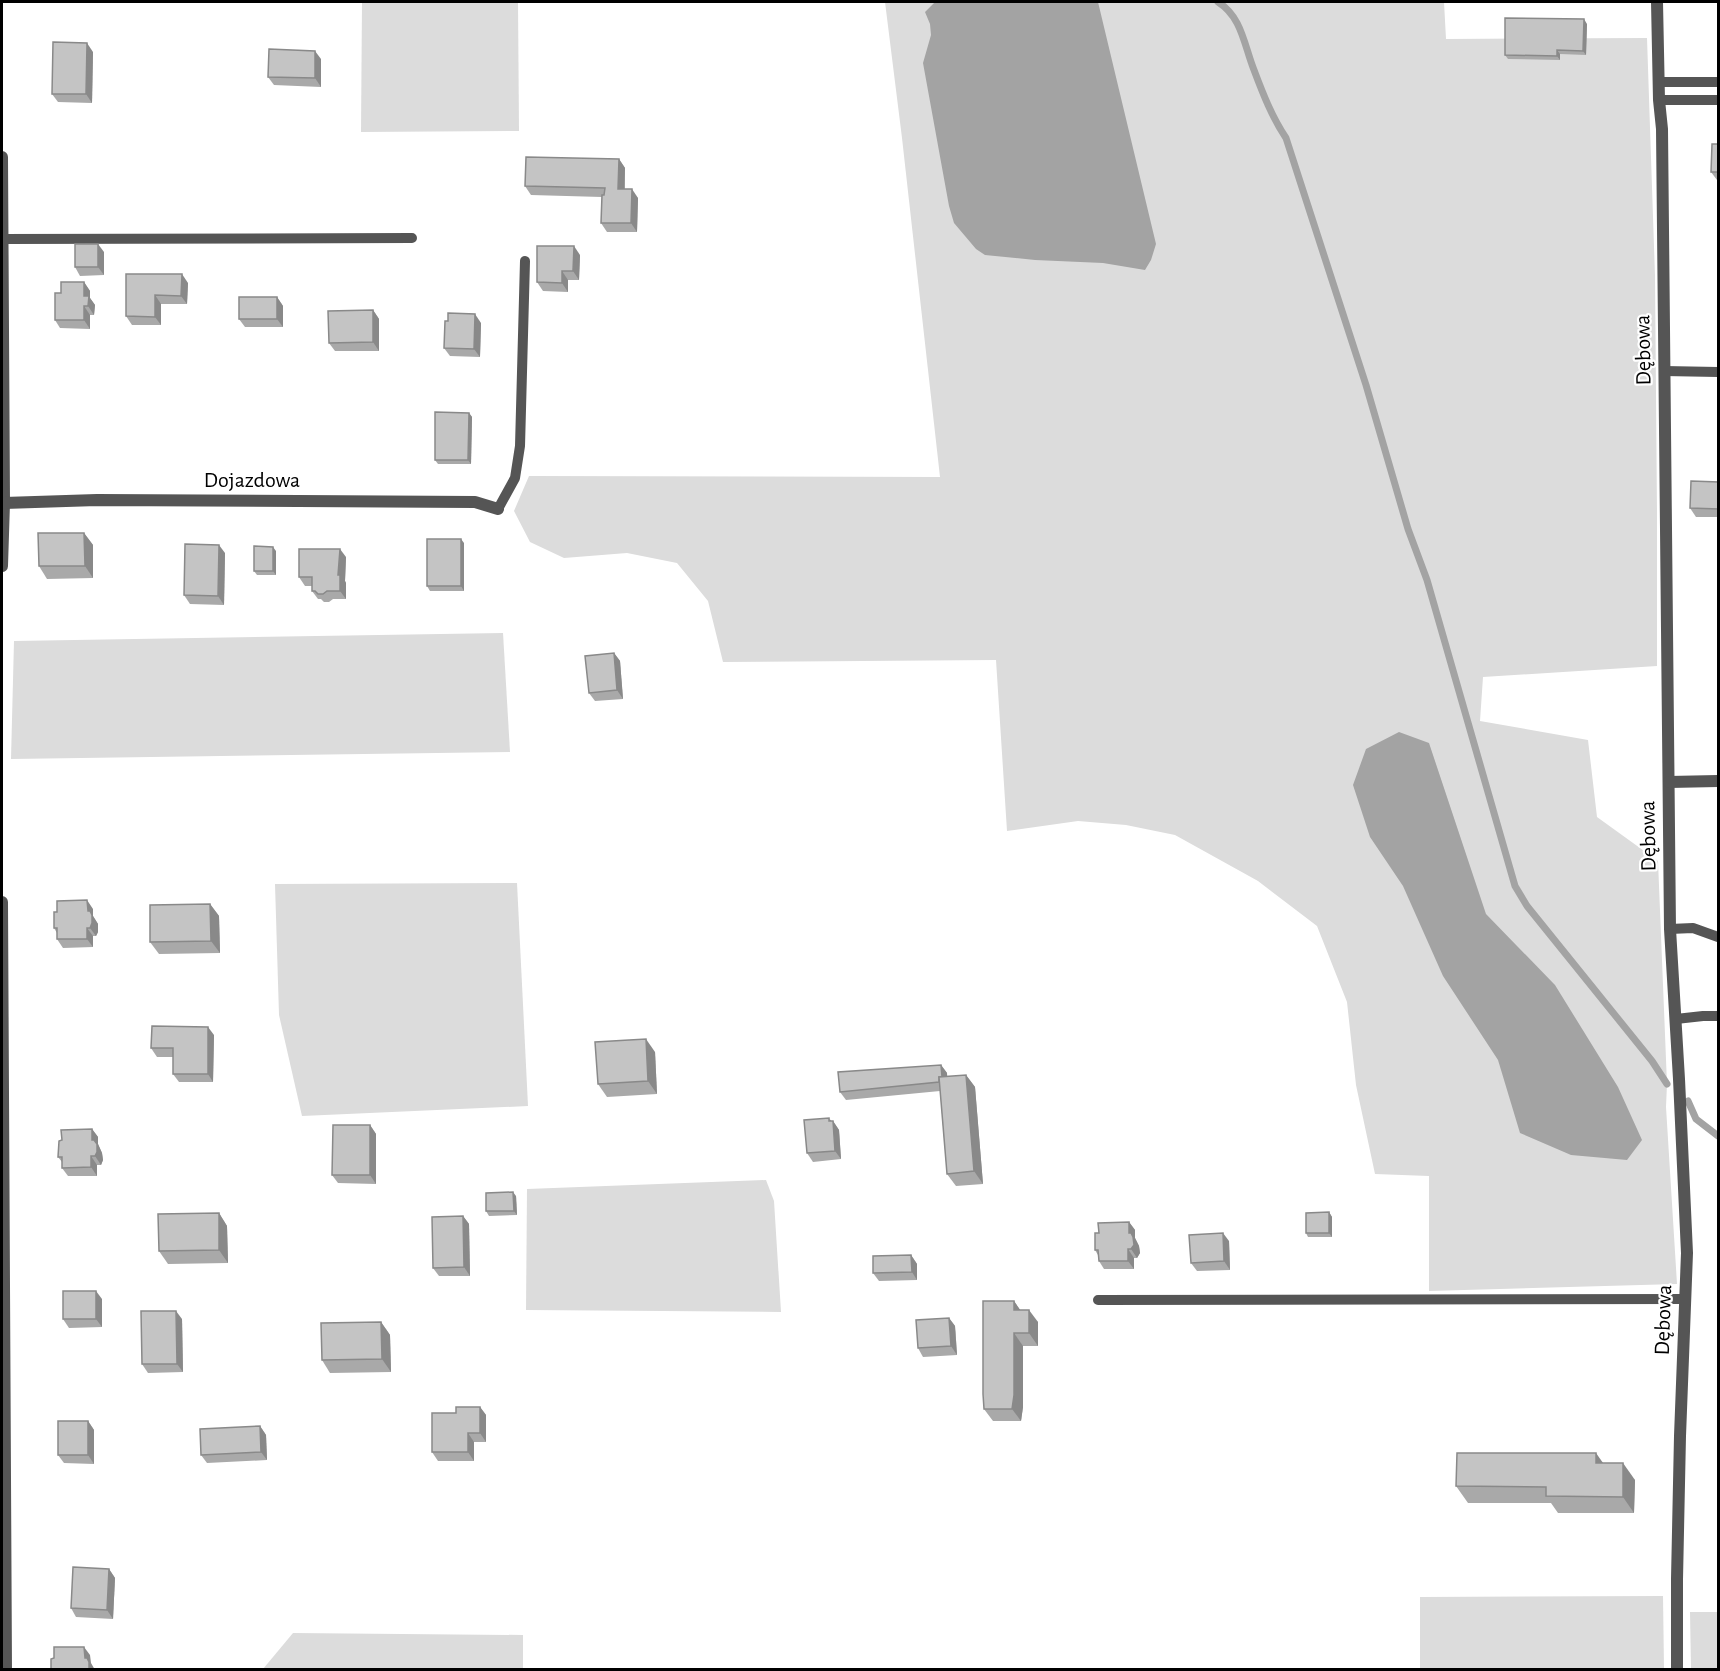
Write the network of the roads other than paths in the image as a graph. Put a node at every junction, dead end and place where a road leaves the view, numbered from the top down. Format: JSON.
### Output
{"nodes":[{"id":1,"x":1657,"y":2,"type":"edge"},
{"id":2,"x":1658,"y":82,"type":"junction"},
{"id":3,"x":1719,"y":82,"type":"edge"},
{"id":4,"x":1659,"y":100,"type":"junction"},
{"id":5,"x":1719,"y":100,"type":"edge"},
{"id":6,"x":2,"y":157,"type":"edge"},
{"id":7,"x":412,"y":238,"type":"dead end"},
{"id":8,"x":2,"y":239,"type":"edge"},
{"id":9,"x":525,"y":261,"type":"dead end"},
{"id":10,"x":1664,"y":371,"type":"junction"},
{"id":11,"x":1719,"y":372,"type":"edge"},
{"id":12,"x":4,"y":503,"type":"junction"},
{"id":13,"x":498,"y":509,"type":"joint"},
{"id":14,"x":2,"y":566,"type":"edge"},
{"id":15,"x":1719,"y":781,"type":"edge"},
{"id":16,"x":1669,"y":782,"type":"junction"},
{"id":17,"x":2,"y":902,"type":"edge"},
{"id":18,"x":1670,"y":929,"type":"junction"},
{"id":19,"x":1719,"y":937,"type":"edge"},
{"id":20,"x":1719,"y":1016,"type":"edge"},
{"id":21,"x":1676,"y":1019,"type":"junction"},
{"id":22,"x":1685,"y":1299,"type":"junction"},
{"id":23,"x":1098,"y":1300,"type":"dead end"},
{"id":24,"x":6,"y":1670,"type":"edge"},
{"id":25,"x":1677,"y":1670,"type":"edge"}],
"edges":[{"from":1,"to":2,"type":"street","name":"Dębowa"},
{"from":2,"to":3,"type":"lane"},
{"from":2,"to":4,"type":"street","name":"Dębowa"},
{"from":4,"to":5,"type":"lane"},
{"from":4,"to":10,"type":"street","name":"Dębowa"},
{"from":6,"to":8,"type":"street"},
{"from":7,"to":8,"type":"lane"},
{"from":8,"to":12,"type":"street"},
{"from":9,"to":13,"type":"lane"},
{"from":10,"to":11,"type":"lane"},
{"from":10,"to":16,"type":"street","name":"Dębowa"},
{"from":12,"to":13,"type":"street","name":"Dojazdowa"},
{"from":12,"to":14,"type":"street"},
{"from":15,"to":16,"type":"street"},
{"from":16,"to":18,"type":"street","name":"Dębowa"},
{"from":17,"to":24,"type":"street"},
{"from":18,"to":19,"type":"lane"},
{"from":18,"to":21,"type":"street","name":"Dębowa"},
{"from":20,"to":21,"type":"lane"},
{"from":21,"to":22,"type":"street","name":"Dębowa"},
{"from":22,"to":23,"type":"lane"},
{"from":22,"to":25,"type":"street","name":"Dębowa"}]}
